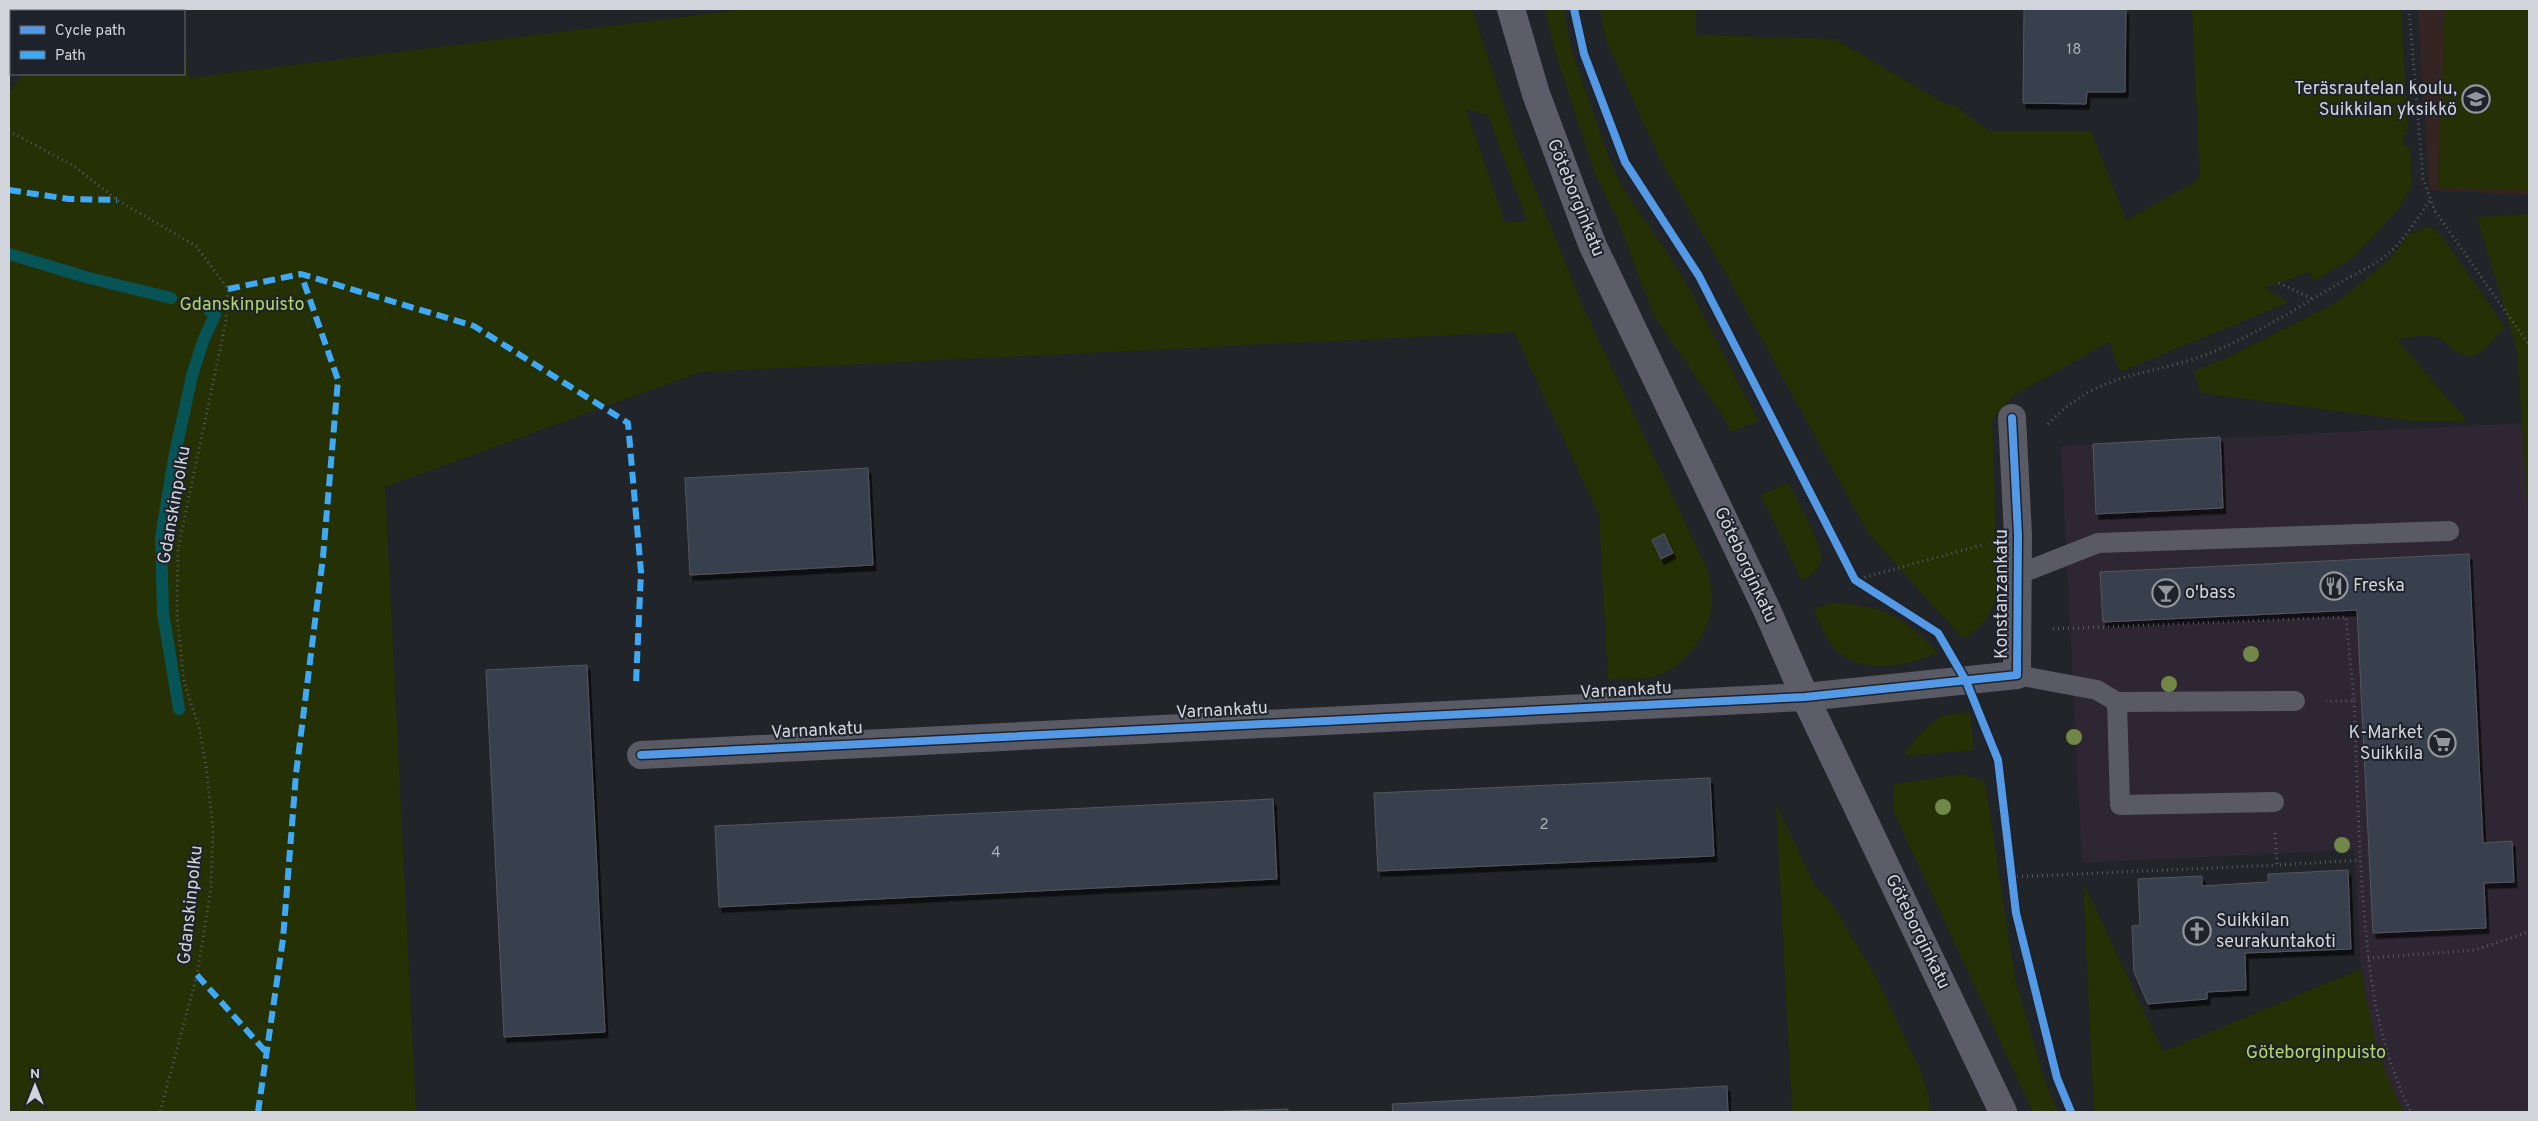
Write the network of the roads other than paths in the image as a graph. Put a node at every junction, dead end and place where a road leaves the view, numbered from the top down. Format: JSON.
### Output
{"nodes":[{"id":1,"x":1511,"y":9,"type":"edge"},
{"id":2,"x":2012,"y":418,"type":"dead end"},
{"id":3,"x":2448,"y":531,"type":"dead end"},
{"id":4,"x":2019,"y":574,"type":"junction"},
{"id":5,"x":2017,"y":676,"type":"junction"},
{"id":6,"x":1805,"y":697,"type":"junction"},
{"id":7,"x":2295,"y":701,"type":"road end"},
{"id":8,"x":2118,"y":702,"type":"junction"},
{"id":9,"x":641,"y":755,"type":"dead end"},
{"id":10,"x":2274,"y":802,"type":"road end"},
{"id":11,"x":2004,"y":1112,"type":"edge"}],
"edges":[{"from":1,"to":6,"type":"street","name":"Göteborginkatu"},
{"from":2,"to":4,"type":"street","name":"Konstanzankatu"},
{"from":3,"to":4,"type":"lane"},
{"from":4,"to":5,"type":"street","name":"Konstanzankatu"},
{"from":5,"to":6,"type":"street","name":"Konstanzankatu"},
{"from":5,"to":8,"type":"lane"},
{"from":6,"to":9,"type":"street","name":"Varnankatu"},
{"from":6,"to":11,"type":"street","name":"Göteborginkatu"},
{"from":7,"to":8,"type":"lane"},
{"from":8,"to":10,"type":"lane"}]}
